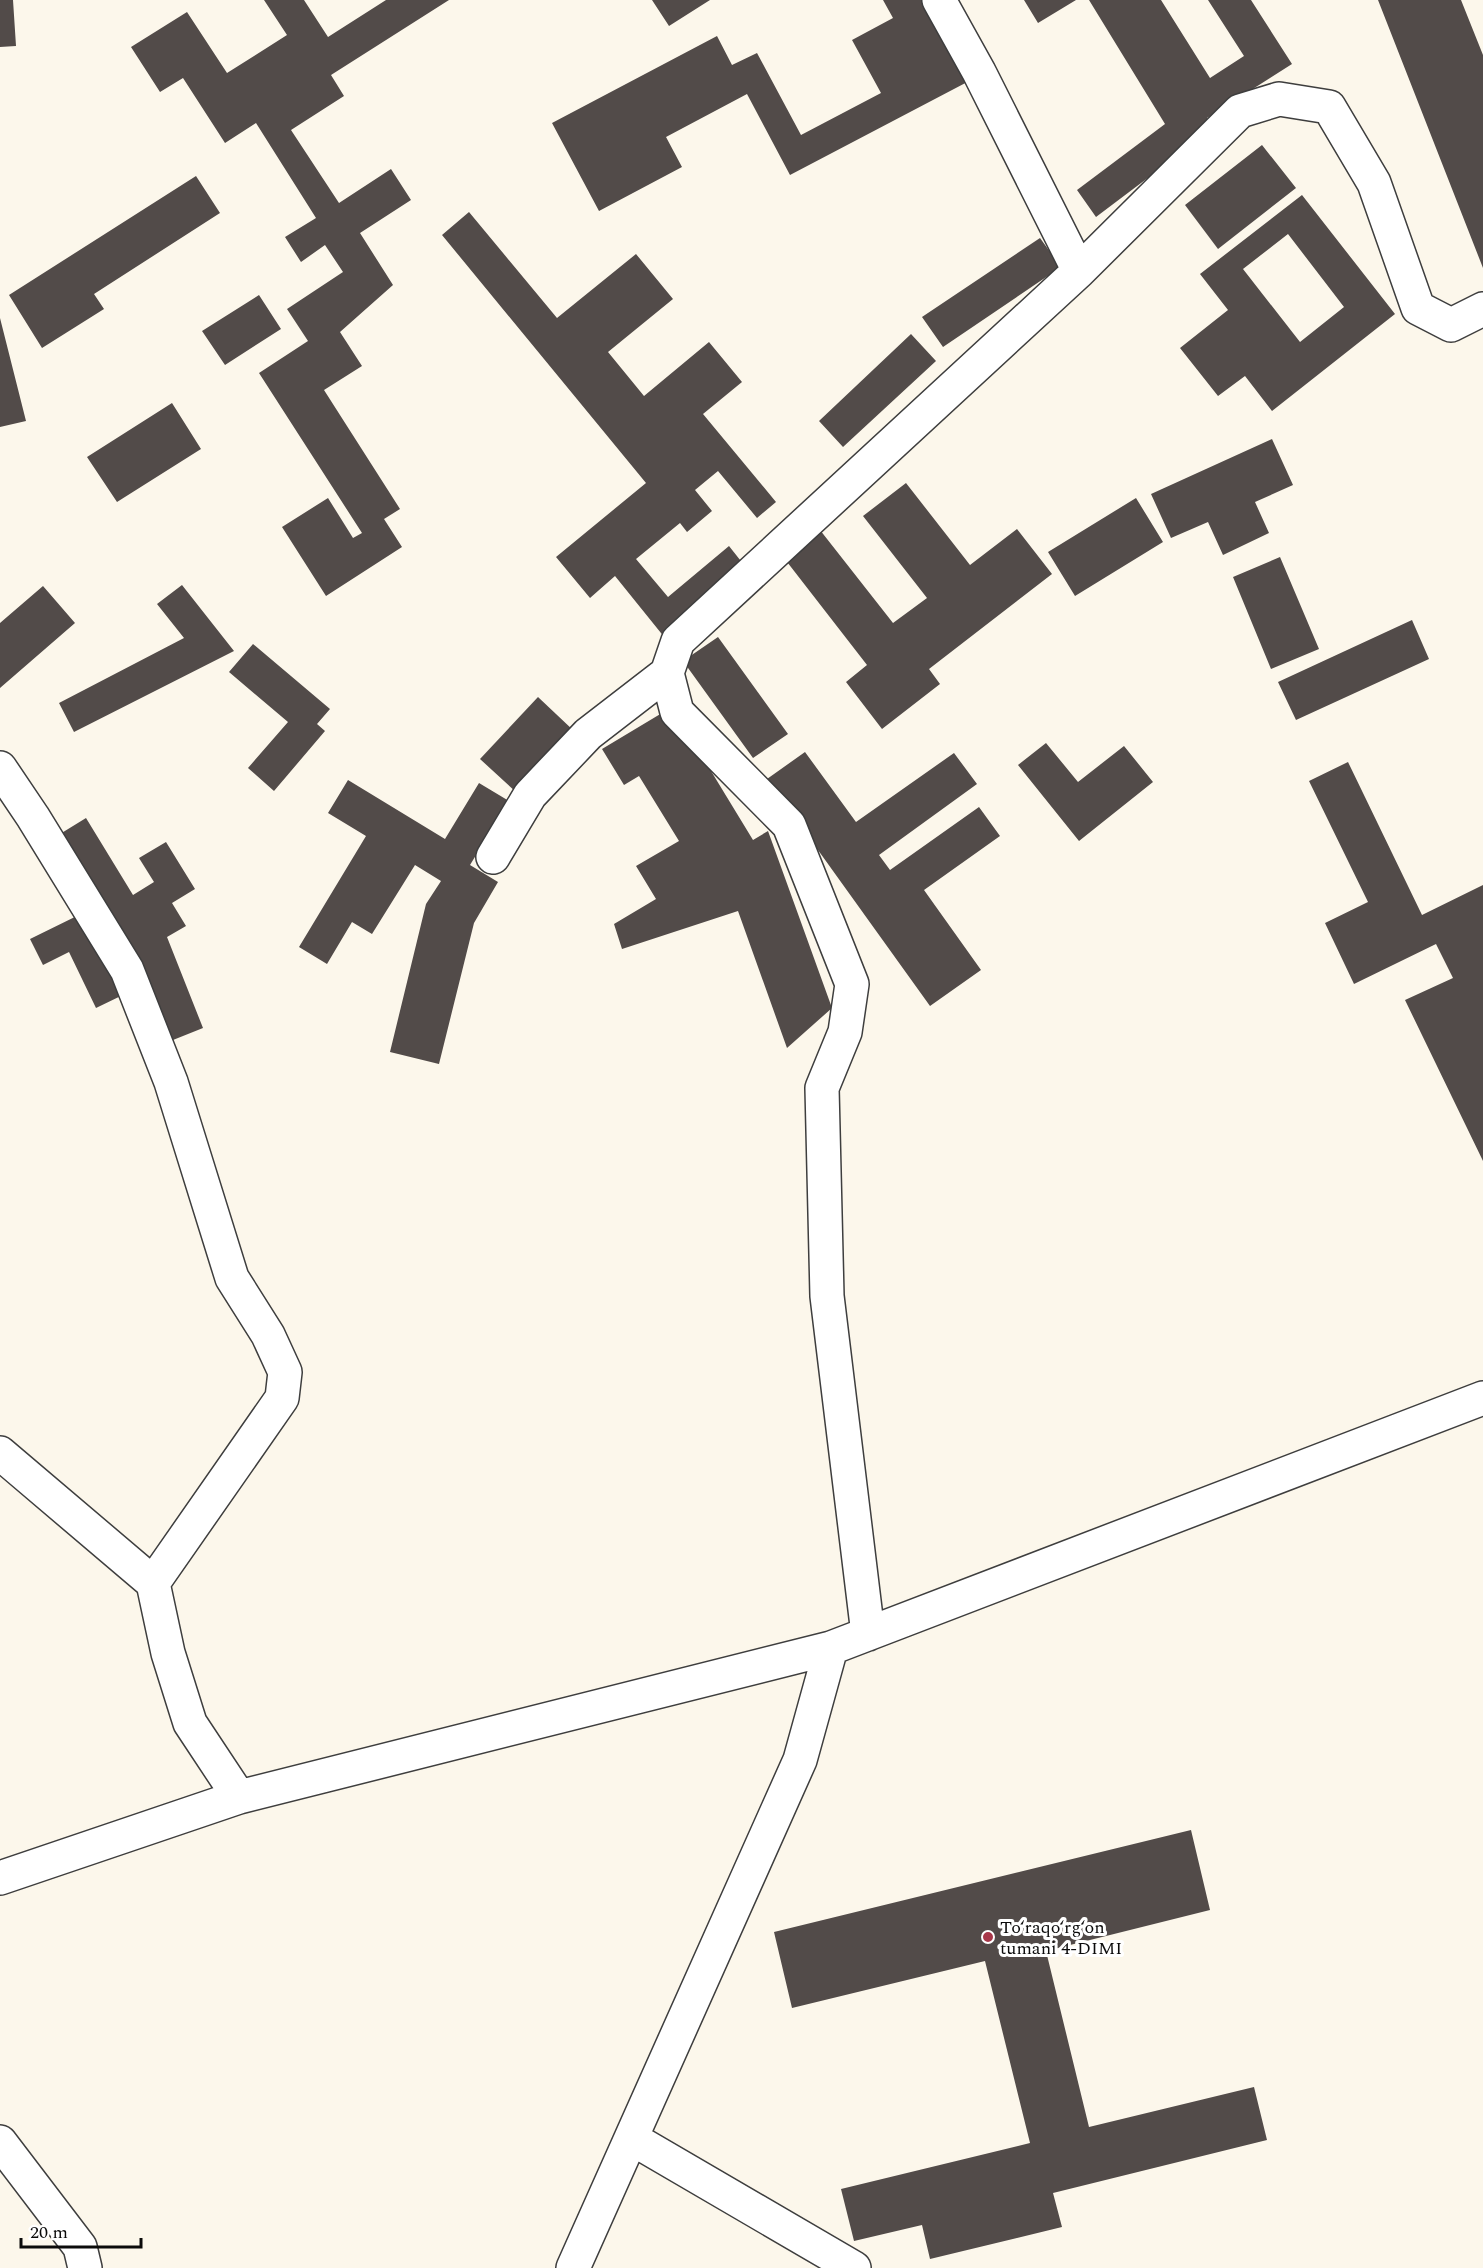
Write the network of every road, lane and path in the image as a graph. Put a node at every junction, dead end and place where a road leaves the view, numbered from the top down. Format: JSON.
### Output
{"nodes":[{"id":1,"x":939,"y":0,"type":"edge"},
{"id":2,"x":1079,"y":271,"type":"junction"},
{"id":3,"x":1483,"y":309,"type":"edge"},
{"id":4,"x":667,"y":673,"type":"junction"},
{"id":5,"x":0,"y":768,"type":"edge"},
{"id":6,"x":492,"y":857,"type":"dead end"},
{"id":7,"x":1483,"y":1398,"type":"edge"},
{"id":8,"x":0,"y":1453,"type":"edge"},
{"id":9,"x":153,"y":1583,"type":"junction"},
{"id":10,"x":868,"y":1634,"type":"junction"},
{"id":11,"x":831,"y":1648,"type":"junction"},
{"id":12,"x":239,"y":1797,"type":"junction"},
{"id":13,"x":0,"y":1878,"type":"edge"},
{"id":14,"x":631,"y":2138,"type":"junction"},
{"id":15,"x":0,"y":2142,"type":"edge"},
{"id":16,"x":85,"y":2268,"type":"edge"},
{"id":17,"x":573,"y":2268,"type":"edge"},
{"id":18,"x":854,"y":2268,"type":"edge"}],
"edges":[{"from":1,"to":2,"type":"street"},
{"from":2,"to":3,"type":"street"},
{"from":2,"to":4,"type":"street"},
{"from":4,"to":6,"type":"street"},
{"from":4,"to":10,"type":"street"},
{"from":5,"to":9,"type":"street"},
{"from":7,"to":10,"type":"street"},
{"from":8,"to":9,"type":"street"},
{"from":9,"to":12,"type":"street"},
{"from":10,"to":11,"type":"street"},
{"from":11,"to":12,"type":"street"},
{"from":11,"to":14,"type":"street"},
{"from":12,"to":13,"type":"street"},
{"from":14,"to":17,"type":"street"},
{"from":14,"to":18,"type":"street"},
{"from":15,"to":16,"type":"street"}]}
